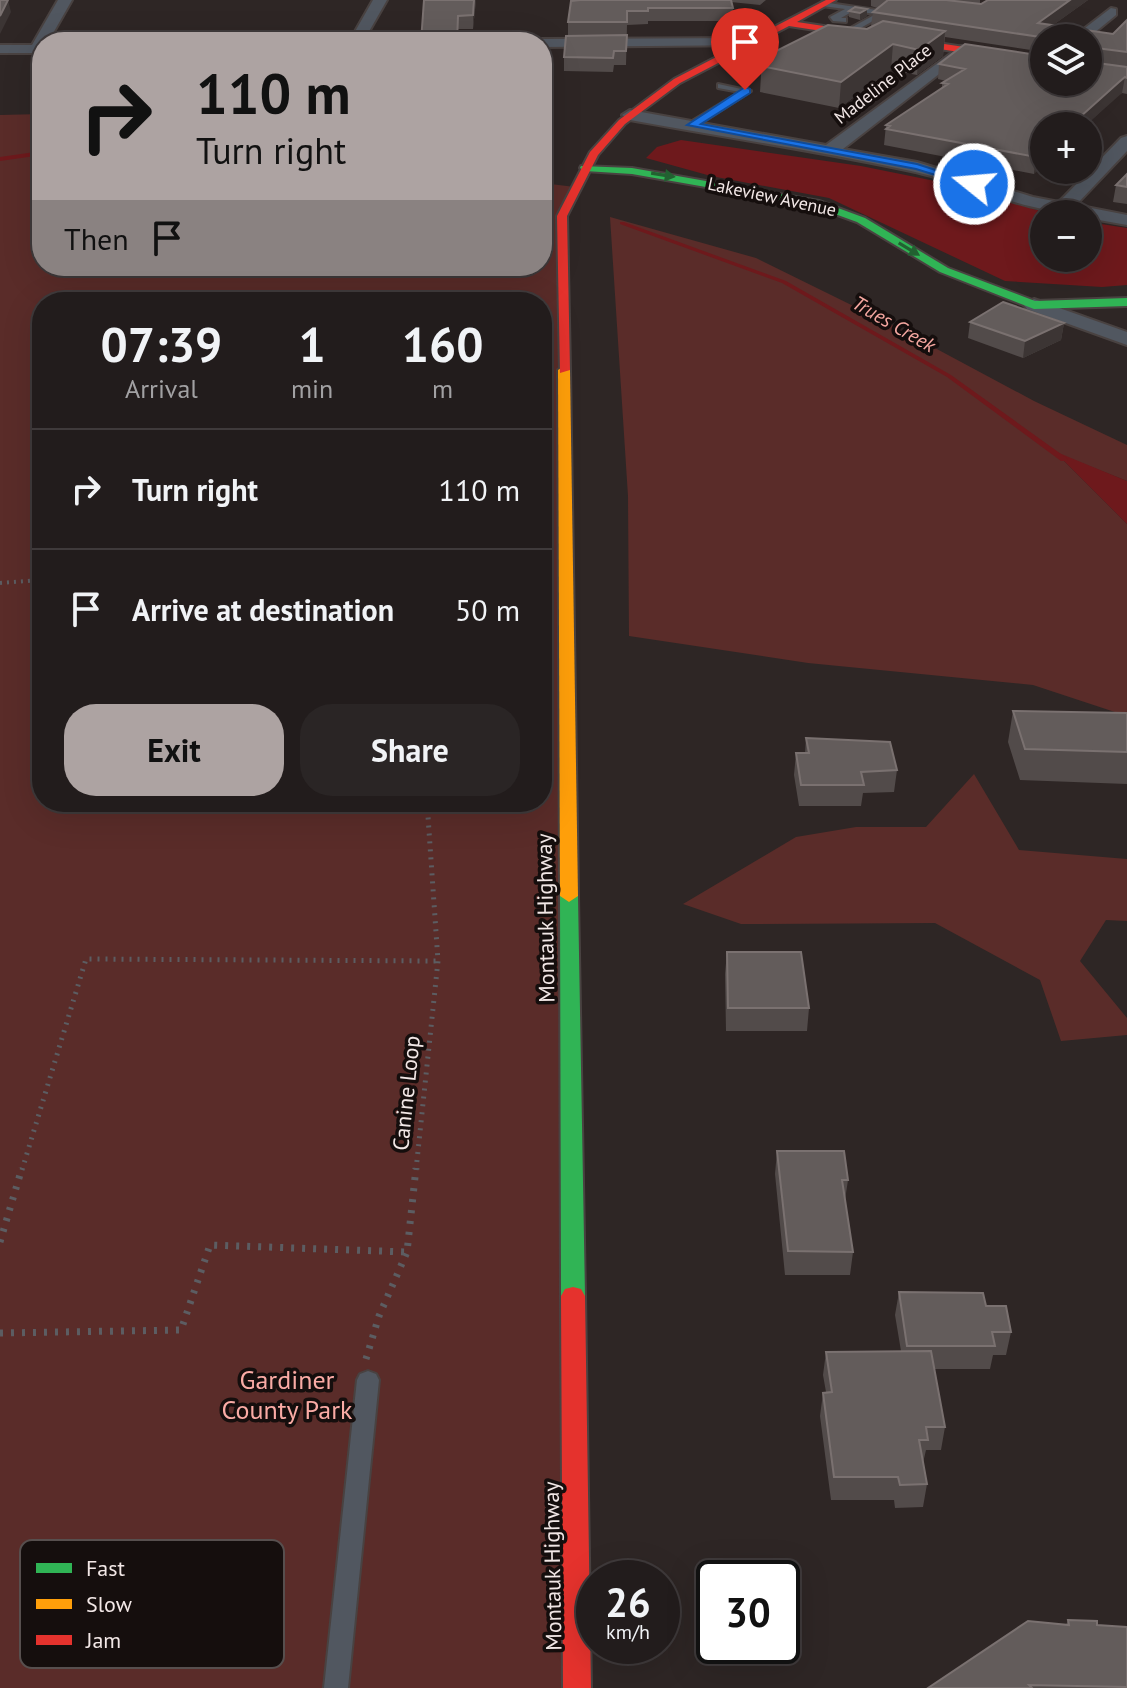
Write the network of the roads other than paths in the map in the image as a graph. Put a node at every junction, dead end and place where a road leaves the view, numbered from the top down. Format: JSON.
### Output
{"nodes":[{"id":1,"x":65,"y":0,"type":"edge"},
{"id":2,"x":380,"y":0,"type":"edge"},
{"id":3,"x":829,"y":2,"type":"edge"},
{"id":4,"x":852,"y":8,"type":"junction"},
{"id":5,"x":862,"y":10,"type":"junction"},
{"id":6,"x":1111,"y":12,"type":"dead end"},
{"id":7,"x":789,"y":23,"type":"junction"},
{"id":8,"x":1096,"y":24,"type":"edge"},
{"id":9,"x":853,"y":26,"type":"junction"},
{"id":10,"x":48,"y":32,"type":"edge"},
{"id":11,"x":362,"y":32,"type":"edge"},
{"id":12,"x":753,"y":42,"type":"junction"},
{"id":13,"x":552,"y":43,"type":"edge"},
{"id":14,"x":0,"y":49,"type":"edge"},
{"id":15,"x":32,"y":49,"type":"edge"},
{"id":16,"x":796,"y":50,"type":"edge"},
{"id":17,"x":961,"y":50,"type":"junction"},
{"id":18,"x":725,"y":56,"type":"junction"},
{"id":19,"x":1030,"y":60,"type":"edge"},
{"id":20,"x":721,"y":86,"type":"dead end"},
{"id":21,"x":630,"y":115,"type":"junction"},
{"id":22,"x":692,"y":125,"type":"junction"},
{"id":23,"x":1127,"y":141,"type":"edge"},
{"id":24,"x":829,"y":151,"type":"junction"},
{"id":25,"x":585,"y":168,"type":"junction"},
{"id":26,"x":1071,"y":200,"type":"edge"},
{"id":27,"x":1030,"y":202,"type":"edge"},
{"id":28,"x":1102,"y":215,"type":"edge"},
{"id":29,"x":1127,"y":220,"type":"edge"},
{"id":30,"x":1127,"y":302,"type":"edge"},
{"id":31,"x":1034,"y":305,"type":"junction"},
{"id":32,"x":1127,"y":339,"type":"edge"},
{"id":33,"x":368,"y":1380,"type":"road end"},
{"id":34,"x":336,"y":1688,"type":"edge"},
{"id":35,"x":577,"y":1688,"type":"edge"}],
"edges":[{"from":1,"to":10,"type":"street"},
{"from":2,"to":11,"type":"street"},
{"from":3,"to":4,"type":"lane"},
{"from":3,"to":7,"type":"main road","name":"Montauk Highway"},
{"from":4,"to":5,"type":"lane"},
{"from":4,"to":9,"type":"lane"},
{"from":5,"to":9,"type":"lane"},
{"from":5,"to":9,"type":"lane"},
{"from":6,"to":8,"type":"street"},
{"from":7,"to":9,"type":"main road"},
{"from":7,"to":12,"type":"main road","name":"Montauk Highway"},
{"from":9,"to":17,"type":"main road"},
{"from":12,"to":13,"type":"street"},
{"from":12,"to":18,"type":"main road","name":"Montauk Highway"},
{"from":14,"to":15,"type":"street"},
{"from":16,"to":18,"type":"lane"},
{"from":17,"to":19,"type":"main road"},
{"from":17,"to":24,"type":"street","name":"Madeline Place"},
{"from":18,"to":21,"type":"main road","name":"Montauk Highway"},
{"from":20,"to":22,"type":"lane"},
{"from":21,"to":22,"type":"street"},
{"from":21,"to":25,"type":"main road","name":"Montauk Highway"},
{"from":22,"to":24,"type":"street"},
{"from":23,"to":26,"type":"street"},
{"from":24,"to":27,"type":"street"},
{"from":25,"to":31,"type":"main road","name":"Lakeview Avenue","one_way":true},
{"from":25,"to":35,"type":"main road","name":"Montauk Highway"},
{"from":28,"to":29,"type":"street"},
{"from":30,"to":31,"type":"main road","name":"Lakeview Avenue"},
{"from":31,"to":32,"type":"street","name":"Lakeview Avenue"},
{"from":33,"to":34,"type":"lane"}]}
